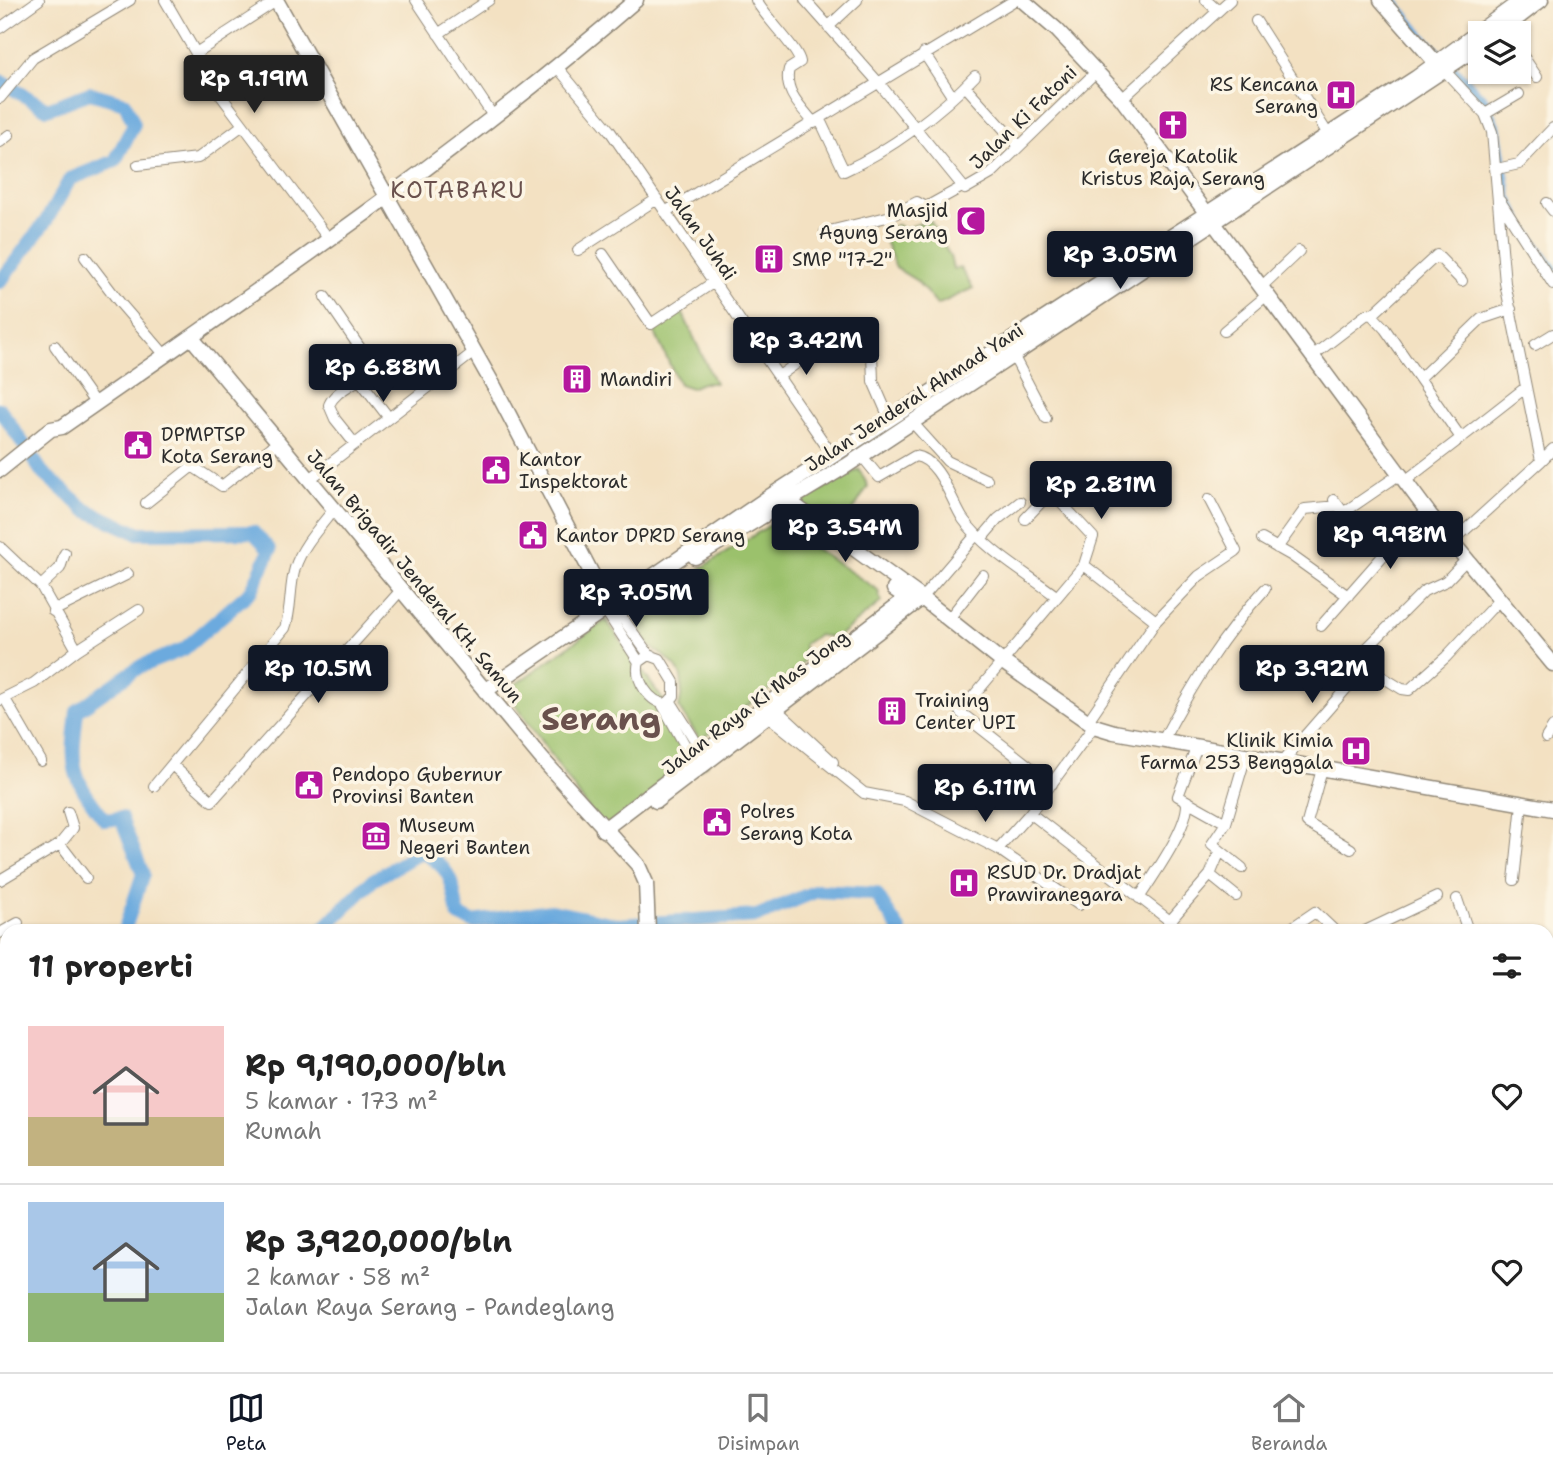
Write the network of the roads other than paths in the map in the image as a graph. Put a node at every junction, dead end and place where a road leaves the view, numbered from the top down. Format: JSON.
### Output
{"nodes":[{"id":1,"x":39,"y":0,"type":"edge"},
{"id":2,"x":130,"y":0,"type":"edge"},
{"id":3,"x":276,"y":0,"type":"edge"},
{"id":4,"x":416,"y":0,"type":"edge"},
{"id":5,"x":489,"y":0,"type":"edge"},
{"id":6,"x":636,"y":0,"type":"edge"},
{"id":7,"x":756,"y":0,"type":"edge"},
{"id":8,"x":805,"y":0,"type":"edge"},
{"id":9,"x":857,"y":0,"type":"edge"},
{"id":10,"x":1015,"y":0,"type":"edge"},
{"id":11,"x":1022,"y":0,"type":"edge"},
{"id":12,"x":1206,"y":0,"type":"edge"},
{"id":13,"x":1230,"y":0,"type":"edge"},
{"id":14,"x":1381,"y":0,"type":"edge"},
{"id":15,"x":1522,"y":0,"type":"edge"},
{"id":16,"x":1541,"y":0,"type":"edge"},
{"id":17,"x":169,"y":1,"type":"edge"},
{"id":18,"x":1218,"y":10,"type":"junction"},
{"id":19,"x":1256,"y":21,"type":"dead end"},
{"id":20,"x":1516,"y":21,"type":"edge"},
{"id":21,"x":828,"y":27,"type":"junction"},
{"id":22,"x":0,"y":28,"type":"edge"},
{"id":23,"x":438,"y":34,"type":"junction"},
{"id":24,"x":1468,"y":52,"type":"edge"},
{"id":25,"x":196,"y":53,"type":"junction"},
{"id":26,"x":924,"y":53,"type":"junction"},
{"id":27,"x":1444,"y":64,"type":"junction"},
{"id":28,"x":558,"y":68,"type":"junction"},
{"id":29,"x":1531,"y":69,"type":"edge"},
{"id":30,"x":1097,"y":71,"type":"junction"},
{"id":31,"x":975,"y":76,"type":"dead end"},
{"id":32,"x":1536,"y":77,"type":"dead end"},
{"id":33,"x":878,"y":82,"type":"junction"},
{"id":34,"x":965,"y":86,"type":"junction"},
{"id":35,"x":1519,"y":94,"type":"dead end"},
{"id":36,"x":952,"y":96,"type":"junction"},
{"id":37,"x":0,"y":98,"type":"edge"},
{"id":38,"x":1122,"y":99,"type":"junction"},
{"id":39,"x":1490,"y":111,"type":"junction"},
{"id":40,"x":493,"y":116,"type":"junction"},
{"id":41,"x":817,"y":121,"type":"junction"},
{"id":42,"x":243,"y":125,"type":"junction"},
{"id":43,"x":915,"y":127,"type":"junction"},
{"id":44,"x":1553,"y":128,"type":"edge"},
{"id":45,"x":1328,"y":134,"type":"junction"},
{"id":46,"x":9,"y":135,"type":"dead end"},
{"id":47,"x":0,"y":142,"type":"edge"},
{"id":48,"x":1019,"y":146,"type":"junction"},
{"id":49,"x":138,"y":165,"type":"dead end"},
{"id":50,"x":1502,"y":169,"type":"junction"},
{"id":51,"x":962,"y":187,"type":"junction"},
{"id":52,"x":389,"y":196,"type":"junction"},
{"id":53,"x":657,"y":199,"type":"junction"},
{"id":54,"x":1500,"y":201,"type":"junction"},
{"id":55,"x":665,"y":212,"type":"junction"},
{"id":56,"x":1210,"y":218,"type":"junction"},
{"id":57,"x":825,"y":232,"type":"dead end"},
{"id":58,"x":328,"y":238,"type":"junction"},
{"id":59,"x":578,"y":250,"type":"dead end"},
{"id":60,"x":1299,"y":251,"type":"dead end"},
{"id":61,"x":603,"y":254,"type":"dead end"},
{"id":62,"x":85,"y":257,"type":"dead end"},
{"id":63,"x":1548,"y":261,"type":"edge"},
{"id":64,"x":1462,"y":281,"type":"dead end"},
{"id":65,"x":714,"y":282,"type":"junction"},
{"id":66,"x":1553,"y":284,"type":"edge"},
{"id":67,"x":1263,"y":292,"type":"junction"},
{"id":68,"x":326,"y":297,"type":"dead end"},
{"id":69,"x":1511,"y":309,"type":"junction"},
{"id":70,"x":1372,"y":315,"type":"junction"},
{"id":71,"x":1224,"y":331,"type":"dead end"},
{"id":72,"x":1553,"y":334,"type":"edge"},
{"id":73,"x":191,"y":337,"type":"junction"},
{"id":74,"x":1535,"y":345,"type":"dead end"},
{"id":75,"x":55,"y":346,"type":"dead end"},
{"id":76,"x":815,"y":350,"type":"dead end"},
{"id":77,"x":474,"y":352,"type":"junction"},
{"id":78,"x":872,"y":354,"type":"dead end"},
{"id":79,"x":165,"y":355,"type":"junction"},
{"id":80,"x":1013,"y":355,"type":"junction"},
{"id":81,"x":1311,"y":357,"type":"junction"},
{"id":82,"x":779,"y":376,"type":"junction"},
{"id":83,"x":1420,"y":378,"type":"junction"},
{"id":84,"x":359,"y":379,"type":"junction"},
{"id":85,"x":1525,"y":387,"type":"junction"},
{"id":86,"x":95,"y":403,"type":"junction"},
{"id":87,"x":929,"y":404,"type":"junction"},
{"id":88,"x":389,"y":418,"type":"junction"},
{"id":89,"x":1046,"y":418,"type":"dead end"},
{"id":90,"x":890,"y":420,"type":"junction"},
{"id":91,"x":912,"y":422,"type":"junction"},
{"id":92,"x":1461,"y":438,"type":"junction"},
{"id":93,"x":278,"y":442,"type":"junction"},
{"id":94,"x":355,"y":444,"type":"junction"},
{"id":95,"x":1553,"y":449,"type":"edge"},
{"id":96,"x":861,"y":455,"type":"junction"},
{"id":97,"x":833,"y":456,"type":"junction"},
{"id":98,"x":1541,"y":461,"type":"junction"},
{"id":99,"x":8,"y":467,"type":"edge"},
{"id":100,"x":1065,"y":477,"type":"dead end"},
{"id":101,"x":1403,"y":478,"type":"junction"},
{"id":102,"x":0,"y":479,"type":"edge"},
{"id":103,"x":310,"y":479,"type":"junction"},
{"id":104,"x":987,"y":480,"type":"dead end"},
{"id":105,"x":1051,"y":492,"type":"junction"},
{"id":106,"x":769,"y":497,"type":"junction"},
{"id":107,"x":1209,"y":499,"type":"dead end"},
{"id":108,"x":1020,"y":502,"type":"dead end"},
{"id":109,"x":146,"y":503,"type":"dead end"},
{"id":110,"x":785,"y":504,"type":"junction"},
{"id":111,"x":1339,"y":507,"type":"junction"},
{"id":112,"x":334,"y":509,"type":"junction"},
{"id":113,"x":1430,"y":514,"type":"junction"},
{"id":114,"x":1025,"y":519,"type":"dead end"},
{"id":115,"x":979,"y":537,"type":"junction"},
{"id":116,"x":1262,"y":539,"type":"dead end"},
{"id":117,"x":1452,"y":542,"type":"junction"},
{"id":118,"x":0,"y":547,"type":"edge"},
{"id":119,"x":1277,"y":548,"type":"junction"},
{"id":120,"x":1387,"y":551,"type":"junction"},
{"id":121,"x":65,"y":553,"type":"dead end"},
{"id":122,"x":860,"y":559,"type":"junction"},
{"id":123,"x":1465,"y":561,"type":"junction"},
{"id":124,"x":1084,"y":565,"type":"junction"},
{"id":125,"x":128,"y":574,"type":"dead end"},
{"id":126,"x":983,"y":575,"type":"dead end"},
{"id":127,"x":41,"y":586,"type":"junction"},
{"id":128,"x":402,"y":589,"type":"junction"},
{"id":129,"x":1265,"y":589,"type":"dead end"},
{"id":130,"x":1056,"y":596,"type":"junction"},
{"id":131,"x":1348,"y":596,"type":"junction"},
{"id":132,"x":922,"y":598,"type":"junction"},
{"id":133,"x":1498,"y":601,"type":"junction"},
{"id":134,"x":607,"y":608,"type":"junction"},
{"id":135,"x":139,"y":610,"type":"dead end"},
{"id":136,"x":53,"y":611,"type":"junction"},
{"id":137,"x":948,"y":620,"type":"junction"},
{"id":138,"x":1156,"y":621,"type":"junction"},
{"id":139,"x":1321,"y":626,"type":"dead end"},
{"id":140,"x":864,"y":638,"type":"junction"},
{"id":141,"x":77,"y":650,"type":"junction"},
{"id":142,"x":649,"y":655,"type":"junction"},
{"id":143,"x":1000,"y":660,"type":"junction"},
{"id":144,"x":639,"y":662,"type":"junction"},
{"id":145,"x":1553,"y":664,"type":"edge"},
{"id":146,"x":1366,"y":667,"type":"junction"},
{"id":147,"x":485,"y":691,"type":"junction"},
{"id":148,"x":2,"y":699,"type":"edge"},
{"id":149,"x":667,"y":703,"type":"junction"},
{"id":150,"x":773,"y":714,"type":"junction"},
{"id":151,"x":1091,"y":723,"type":"junction"},
{"id":152,"x":1553,"y":727,"type":"edge"},
{"id":153,"x":1546,"y":738,"type":"dead end"},
{"id":154,"x":1163,"y":740,"type":"junction"},
{"id":155,"x":1197,"y":746,"type":"junction"},
{"id":156,"x":1246,"y":755,"type":"junction"},
{"id":157,"x":41,"y":761,"type":"dead end"},
{"id":158,"x":700,"y":761,"type":"junction"},
{"id":159,"x":1282,"y":762,"type":"junction"},
{"id":160,"x":172,"y":765,"type":"junction"},
{"id":161,"x":1322,"y":769,"type":"junction"},
{"id":162,"x":1052,"y":785,"type":"junction"},
{"id":163,"x":154,"y":786,"type":"dead end"},
{"id":164,"x":1188,"y":803,"type":"junction"},
{"id":165,"x":1522,"y":804,"type":"junction"},
{"id":166,"x":1553,"y":809,"type":"edge"},
{"id":167,"x":68,"y":813,"type":"dead end"},
{"id":168,"x":1030,"y":813,"type":"junction"},
{"id":169,"x":1226,"y":823,"type":"junction"},
{"id":170,"x":607,"y":834,"type":"junction"},
{"id":171,"x":60,"y":844,"type":"junction"},
{"id":172,"x":999,"y":849,"type":"junction"},
{"id":173,"x":1351,"y":849,"type":"dead end"},
{"id":174,"x":1220,"y":851,"type":"junction"},
{"id":175,"x":1242,"y":869,"type":"dead end"},
{"id":176,"x":1210,"y":875,"type":"junction"},
{"id":177,"x":86,"y":878,"type":"dead end"},
{"id":178,"x":0,"y":880,"type":"edge"},
{"id":179,"x":1514,"y":880,"type":"dead end"},
{"id":180,"x":1236,"y":896,"type":"dead end"},
{"id":181,"x":1437,"y":897,"type":"dead end"},
{"id":182,"x":1139,"y":898,"type":"junction"},
{"id":183,"x":1457,"y":899,"type":"dead end"},
{"id":184,"x":1079,"y":905,"type":"dead end"},
{"id":185,"x":1170,"y":921,"type":"junction"},
{"id":186,"x":648,"y":924,"type":"edge"},
{"id":187,"x":1174,"y":924,"type":"edge"},
{"id":188,"x":1297,"y":924,"type":"edge"},
{"id":189,"x":1328,"y":924,"type":"edge"},
{"id":190,"x":1380,"y":924,"type":"edge"},
{"id":191,"x":1466,"y":924,"type":"edge"}],
"edges":[{"from":1,"to":22,"type":"street"},
{"from":2,"to":37,"type":"street"},
{"from":3,"to":25,"type":"street"},
{"from":3,"to":52,"type":"main road"},
{"from":4,"to":23,"type":"street"},
{"from":5,"to":23,"type":"street"},
{"from":6,"to":28,"type":"main road"},
{"from":7,"to":41,"type":"street"},
{"from":8,"to":21,"type":"street","name":"Jalan Ki Fatoni"},
{"from":9,"to":21,"type":"street"},
{"from":10,"to":26,"type":"street"},
{"from":11,"to":30,"type":"main road"},
{"from":12,"to":18,"type":"street"},
{"from":13,"to":18,"type":"street"},
{"from":14,"to":27,"type":"main road"},
{"from":15,"to":27,"type":"main road","name":"Jalan Jenderal Ahmad Yani"},
{"from":16,"to":20,"type":"main road"},
{"from":17,"to":25,"type":"street"},
{"from":18,"to":38,"type":"street"},
{"from":19,"to":45,"type":"street"},
{"from":21,"to":33,"type":"street","name":"Jalan Ki Fatoni"},
{"from":23,"to":40,"type":"street"},
{"from":24,"to":27,"type":"main road","name":"Jalan Jenderal Ahmad Yani"},
{"from":25,"to":42,"type":"street"},
{"from":26,"to":33,"type":"street"},
{"from":26,"to":36,"type":"street"},
{"from":27,"to":39,"type":"street"},
{"from":27,"to":45,"type":"main road","name":"Jalan Jenderal Ahmad Yani"},
{"from":27,"to":56,"type":"main road","name":"Jalan Jenderal Ahmad Yani"},
{"from":28,"to":40,"type":"main road"},
{"from":28,"to":53,"type":"street","name":"Jalan Juhdi"},
{"from":29,"to":32,"type":"street"},
{"from":30,"to":38,"type":"main road"},
{"from":30,"to":48,"type":"street","name":"Jalan Ki Fatoni"},
{"from":31,"to":34,"type":"street"},
{"from":33,"to":41,"type":"street"},
{"from":33,"to":43,"type":"street","name":"Jalan Ki Fatoni"},
{"from":34,"to":36,"type":"street"},
{"from":34,"to":48,"type":"street"},
{"from":35,"to":39,"type":"street"},
{"from":36,"to":43,"type":"street"},
{"from":38,"to":56,"type":"main road"},
{"from":39,"to":50,"type":"street"},
{"from":40,"to":52,"type":"main road"},
{"from":41,"to":43,"type":"street"},
{"from":41,"to":55,"type":"street"},
{"from":42,"to":49,"type":"street"},
{"from":42,"to":58,"type":"street"},
{"from":43,"to":51,"type":"street","name":"Jalan Ki Fatoni"},
{"from":44,"to":50,"type":"street"},
{"from":45,"to":56,"type":"main road","name":"Jalan Jenderal Ahmad Yani"},
{"from":46,"to":47,"type":"street"},
{"from":48,"to":51,"type":"street","name":"Jalan Ki Fatoni"},
{"from":50,"to":54,"type":"street"},
{"from":51,"to":57,"type":"street"},
{"from":52,"to":58,"type":"main road"},
{"from":52,"to":77,"type":"main road"},
{"from":53,"to":55,"type":"street","name":"Jalan Juhdi"},
{"from":53,"to":59,"type":"street"},
{"from":54,"to":63,"type":"street"},
{"from":54,"to":69,"type":"street"},
{"from":55,"to":65,"type":"street","name":"Jalan Juhdi"},
{"from":56,"to":67,"type":"main road"},
{"from":56,"to":80,"type":"main road","name":"Jalan Jenderal Ahmad Yani"},
{"from":56,"to":87,"type":"main road","name":"Jalan Jenderal Ahmad Yani"},
{"from":58,"to":73,"type":"main road"},
{"from":60,"to":67,"type":"street"},
{"from":61,"to":65,"type":"street"},
{"from":62,"to":79,"type":"street"},
{"from":63,"to":66,"type":"street"},
{"from":64,"to":70,"type":"street"},
{"from":65,"to":82,"type":"street","name":"Jalan Juhdi"},
{"from":67,"to":71,"type":"street"},
{"from":67,"to":81,"type":"main road"},
{"from":68,"to":84,"type":"street"},
{"from":69,"to":83,"type":"street"},
{"from":69,"to":85,"type":"street"},
{"from":70,"to":81,"type":"street"},
{"from":70,"to":83,"type":"street"},
{"from":72,"to":74,"type":"street"},
{"from":73,"to":79,"type":"main road"},
{"from":73,"to":93,"type":"main road","name":"Jalan Brigadir Jenderal KH. Samun"},
{"from":75,"to":86,"type":"street"},
{"from":76,"to":82,"type":"street"},
{"from":77,"to":88,"type":"street"},
{"from":77,"to":134,"type":"main road"},
{"from":78,"to":90,"type":"street"},
{"from":79,"to":86,"type":"main road"},
{"from":80,"to":87,"type":"main road","name":"Jalan Jenderal Ahmad Yani"},
{"from":80,"to":89,"type":"street"},
{"from":81,"to":101,"type":"main road"},
{"from":82,"to":97,"type":"street","name":"Jalan Juhdi"},
{"from":83,"to":92,"type":"street"},
{"from":84,"to":88,"type":"street"},
{"from":84,"to":94,"type":"street"},
{"from":85,"to":92,"type":"street"},
{"from":85,"to":98,"type":"street"},
{"from":86,"to":99,"type":"main road"},
{"from":87,"to":90,"type":"main road","name":"Jalan Jenderal Ahmad Yani"},
{"from":87,"to":91,"type":"main road","name":"Jalan Jenderal Ahmad Yani"},
{"from":88,"to":94,"type":"street"},
{"from":90,"to":97,"type":"main road","name":"Jalan Jenderal Ahmad Yani"},
{"from":91,"to":96,"type":"main road","name":"Jalan Jenderal Ahmad Yani"},
{"from":91,"to":104,"type":"street"},
{"from":92,"to":101,"type":"street"},
{"from":93,"to":103,"type":"main road","name":"Jalan Brigadir Jenderal KH. Samun"},
{"from":93,"to":109,"type":"street"},
{"from":94,"to":103,"type":"street"},
{"from":95,"to":98,"type":"street"},
{"from":96,"to":110,"type":"main road","name":"Jalan Jenderal Ahmad Yani"},
{"from":96,"to":115,"type":"street"},
{"from":97,"to":106,"type":"main road","name":"Jalan Jenderal Ahmad Yani"},
{"from":98,"to":117,"type":"street"},
{"from":99,"to":102,"type":"main road"},
{"from":100,"to":105,"type":"street"},
{"from":101,"to":111,"type":"street"},
{"from":101,"to":113,"type":"main road"},
{"from":103,"to":112,"type":"main road","name":"Jalan Brigadir Jenderal KH. Samun"},
{"from":105,"to":114,"type":"street"},
{"from":105,"to":124,"type":"street"},
{"from":106,"to":110,"type":"main road"},
{"from":106,"to":134,"type":"main road","name":"Jalan Jenderal Ahmad Yani"},
{"from":107,"to":138,"type":"street"},
{"from":108,"to":115,"type":"street"},
{"from":110,"to":122,"type":"main road"},
{"from":110,"to":134,"type":"main road","name":"Jalan Jenderal Ahmad Yani"},
{"from":111,"to":119,"type":"street"},
{"from":111,"to":120,"type":"street"},
{"from":112,"to":128,"type":"main road","name":"Jalan Brigadir Jenderal KH. Samun"},
{"from":112,"to":160,"type":"street"},
{"from":113,"to":117,"type":"main road"},
{"from":113,"to":120,"type":"street"},
{"from":115,"to":130,"type":"street"},
{"from":115,"to":132,"type":"street"},
{"from":116,"to":119,"type":"street"},
{"from":117,"to":123,"type":"main road"},
{"from":118,"to":127,"type":"street"},
{"from":119,"to":131,"type":"street"},
{"from":120,"to":131,"type":"street"},
{"from":121,"to":127,"type":"street"},
{"from":122,"to":132,"type":"main road"},
{"from":122,"to":140,"type":"main road"},
{"from":123,"to":133,"type":"main road"},
{"from":123,"to":146,"type":"street"},
{"from":124,"to":130,"type":"street"},
{"from":124,"to":138,"type":"street"},
{"from":125,"to":136,"type":"street"},
{"from":126,"to":137,"type":"street"},
{"from":127,"to":136,"type":"street"},
{"from":128,"to":147,"type":"main road","name":"Jalan Brigadir Jenderal KH. Samun"},
{"from":128,"to":160,"type":"street"},
{"from":129,"to":154,"type":"street"},
{"from":130,"to":143,"type":"street"},
{"from":131,"to":139,"type":"street"},
{"from":132,"to":137,"type":"main road"},
{"from":132,"to":140,"type":"main road","name":"Jalan Raya Ki Mas Jong"},
{"from":133,"to":145,"type":"main road"},
{"from":133,"to":146,"type":"street"},
{"from":134,"to":142,"type":"street"},
{"from":134,"to":144,"type":"street"},
{"from":134,"to":147,"type":"main road","name":"Jalan Jenderal Ahmad Yani"},
{"from":135,"to":141,"type":"street"},
{"from":136,"to":141,"type":"street"},
{"from":137,"to":143,"type":"main road"},
{"from":138,"to":151,"type":"street"},
{"from":140,"to":150,"type":"main road","name":"Jalan Raya Ki Mas Jong"},
{"from":140,"to":158,"type":"main road"},
{"from":141,"to":148,"type":"street"},
{"from":142,"to":144,"type":"street"},
{"from":142,"to":149,"type":"street"},
{"from":143,"to":151,"type":"main road"},
{"from":143,"to":162,"type":"street"},
{"from":144,"to":149,"type":"street"},
{"from":146,"to":159,"type":"street"},
{"from":147,"to":170,"type":"main road","name":"Jalan Brigadir Jenderal KH. Samun"},
{"from":148,"to":157,"type":"street"},
{"from":149,"to":158,"type":"street"},
{"from":150,"to":158,"type":"main road","name":"Jalan Raya Ki Mas Jong"},
{"from":150,"to":172,"type":"street"},
{"from":151,"to":154,"type":"main road"},
{"from":151,"to":162,"type":"street"},
{"from":152,"to":153,"type":"street"},
{"from":154,"to":155,"type":"main road"},
{"from":155,"to":156,"type":"main road"},
{"from":155,"to":164,"type":"street"},
{"from":156,"to":159,"type":"main road"},
{"from":156,"to":169,"type":"street"},
{"from":158,"to":170,"type":"main road","name":"Jalan Raya Ki Mas Jong"},
{"from":159,"to":161,"type":"main road"},
{"from":160,"to":163,"type":"street"},
{"from":161,"to":165,"type":"main road"},
{"from":161,"to":173,"type":"street"},
{"from":162,"to":168,"type":"street"},
{"from":164,"to":169,"type":"street"},
{"from":164,"to":182,"type":"street"},
{"from":165,"to":166,"type":"main road"},
{"from":165,"to":179,"type":"street"},
{"from":167,"to":171,"type":"street"},
{"from":168,"to":172,"type":"street"},
{"from":168,"to":182,"type":"street"},
{"from":169,"to":174,"type":"street"},
{"from":170,"to":186,"type":"main road","name":"Jalan Brigadir Jenderal KH. Samun"},
{"from":171,"to":177,"type":"street"},
{"from":171,"to":178,"type":"street"},
{"from":172,"to":184,"type":"street"},
{"from":174,"to":175,"type":"street"},
{"from":174,"to":176,"type":"street"},
{"from":176,"to":180,"type":"street"},
{"from":176,"to":185,"type":"street"},
{"from":181,"to":190,"type":"street"},
{"from":182,"to":185,"type":"street"},
{"from":183,"to":191,"type":"street"},
{"from":185,"to":187,"type":"street"},
{"from":188,"to":189,"type":"street"}]}
